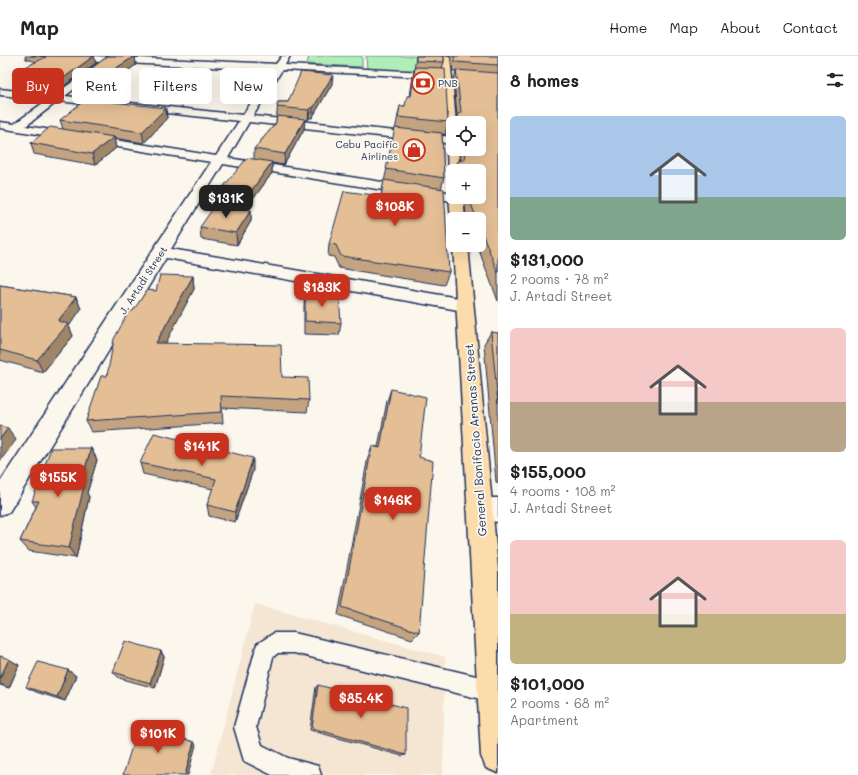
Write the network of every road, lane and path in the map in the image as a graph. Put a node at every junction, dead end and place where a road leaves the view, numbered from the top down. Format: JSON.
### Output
{"nodes":[{"id":1,"x":36,"y":56,"type":"edge"},
{"id":2,"x":446,"y":56,"type":"edge"},
{"id":3,"x":110,"y":58,"type":"edge"},
{"id":4,"x":282,"y":62,"type":"edge"},
{"id":5,"x":447,"y":75,"type":"junction"},
{"id":6,"x":0,"y":92,"type":"edge"},
{"id":7,"x":64,"y":92,"type":"edge"},
{"id":8,"x":12,"y":93,"type":"edge"},
{"id":9,"x":64,"y":99,"type":"edge"},
{"id":10,"x":48,"y":104,"type":"edge"},
{"id":11,"x":450,"y":116,"type":"edge"},
{"id":12,"x":246,"y":120,"type":"junction"},
{"id":13,"x":0,"y":125,"type":"edge"},
{"id":14,"x":16,"y":128,"type":"junction"},
{"id":15,"x":446,"y":140,"type":"edge"},
{"id":16,"x":220,"y":161,"type":"junction"},
{"id":17,"x":446,"y":195,"type":"edge"},
{"id":18,"x":161,"y":252,"type":"junction"},
{"id":19,"x":460,"y":252,"type":"edge"},
{"id":20,"x":464,"y":305,"type":"junction"},
{"id":21,"x":0,"y":504,"type":"edge"},
{"id":22,"x":489,"y":509,"type":"edge"},
{"id":23,"x":494,"y":691,"type":"junction"},
{"id":24,"x":498,"y":756,"type":"edge"},
{"id":25,"x":309,"y":775,"type":"edge"}],
"edges":[{"from":1,"to":3,"type":"street"},
{"from":2,"to":5,"type":"main road"},
{"from":3,"to":4,"type":"street"},
{"from":3,"to":7,"type":"street"},
{"from":4,"to":5,"type":"street"},
{"from":4,"to":12,"type":"street","name":"J. Artadi Street"},
{"from":5,"to":11,"type":"main road"},
{"from":6,"to":8,"type":"street"},
{"from":9,"to":12,"type":"street"},
{"from":10,"to":14,"type":"street"},
{"from":12,"to":15,"type":"street"},
{"from":12,"to":16,"type":"street","name":"J. Artadi Street"},
{"from":13,"to":14,"type":"street"},
{"from":14,"to":16,"type":"street"},
{"from":16,"to":17,"type":"street"},
{"from":16,"to":18,"type":"street","name":"J. Artadi Street"},
{"from":18,"to":20,"type":"street"},
{"from":18,"to":21,"type":"street","name":"J. Artadi Street"},
{"from":19,"to":20,"type":"main road","name":"General Bonifacio Aranas Street"},
{"from":20,"to":22,"type":"main road","name":"General Bonifacio Aranas Street"},
{"from":22,"to":23,"type":"main road","name":"General Bonifacio Aranas Street"},
{"from":23,"to":24,"type":"main road","name":"General Bonifacio Aranas Street"},
{"from":23,"to":25,"type":"lane"}]}
